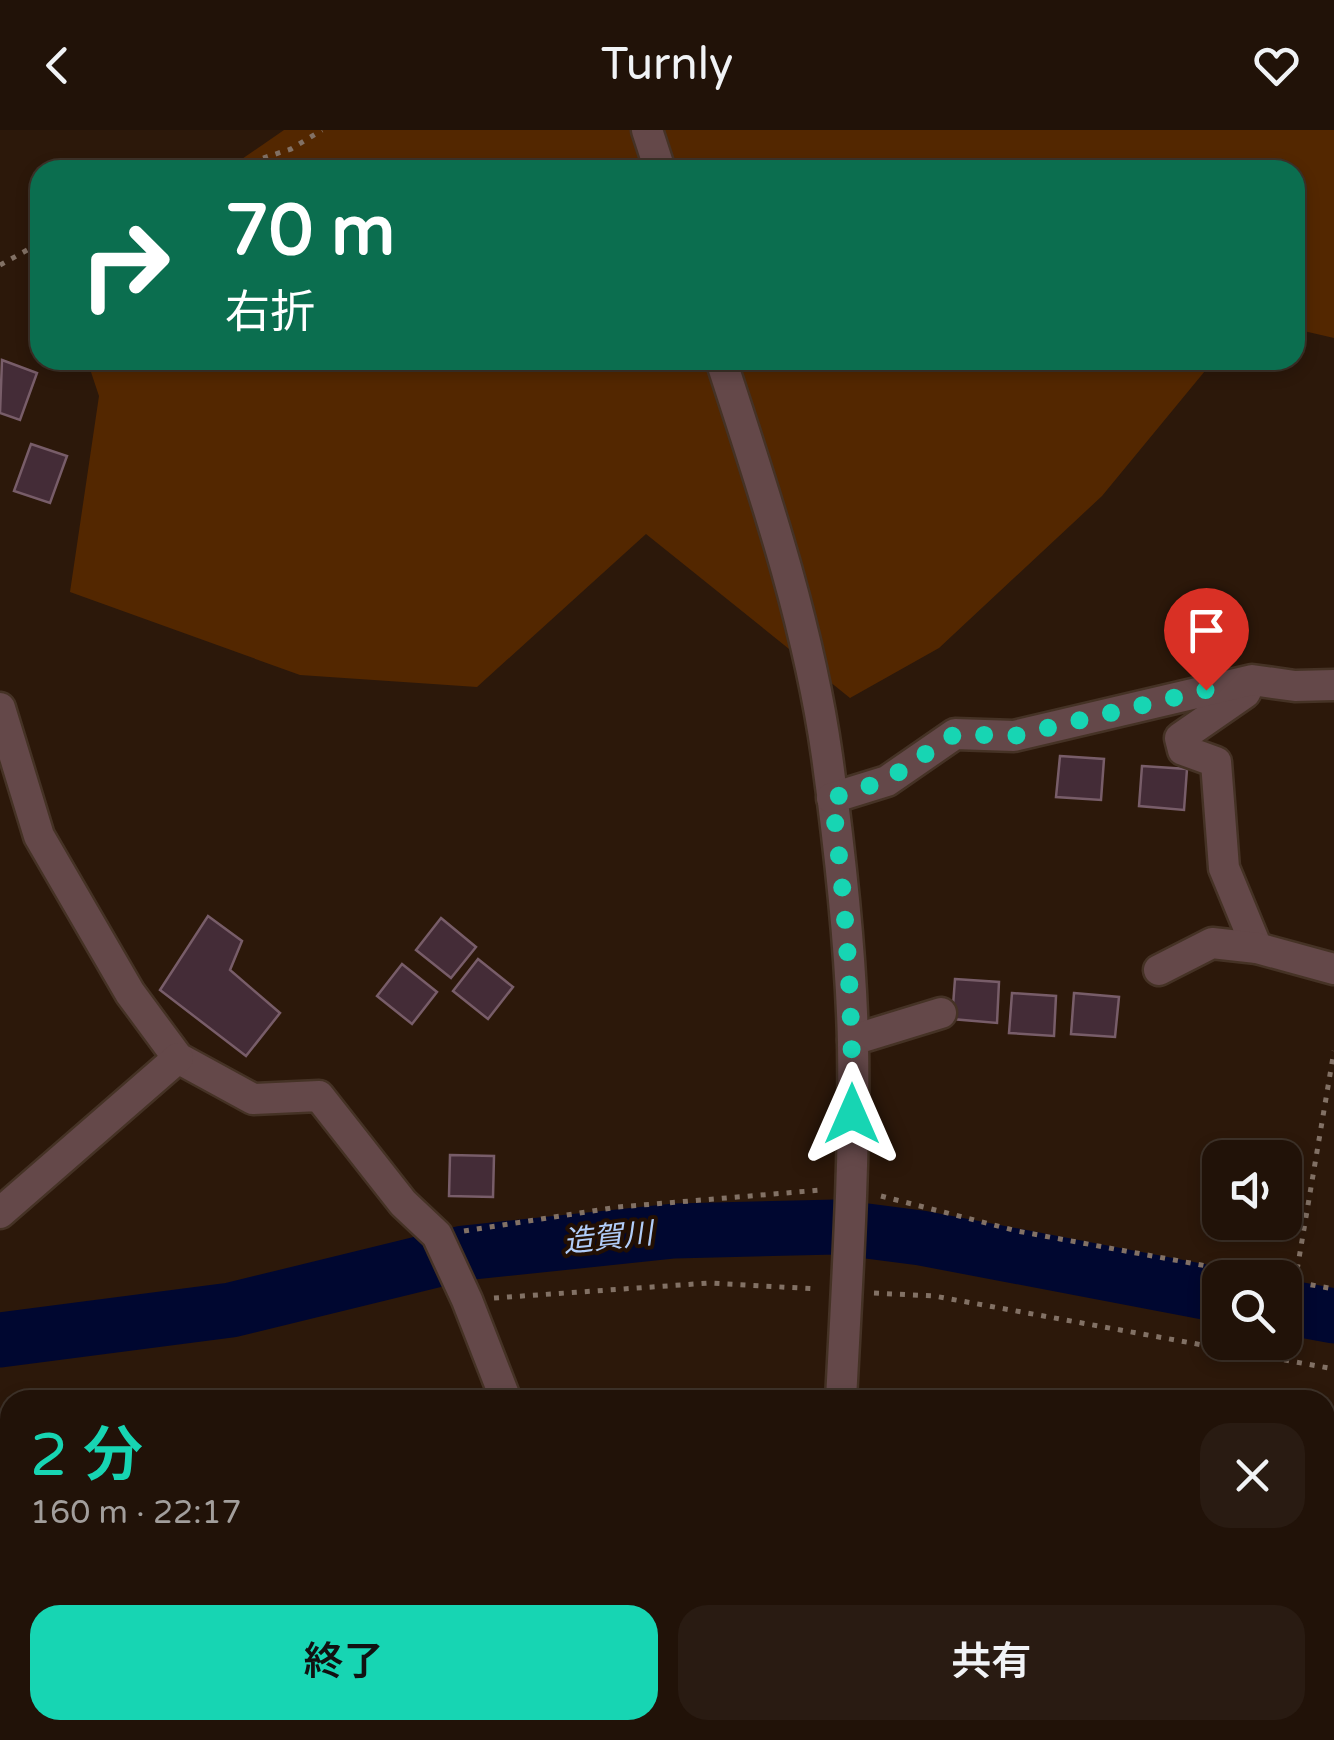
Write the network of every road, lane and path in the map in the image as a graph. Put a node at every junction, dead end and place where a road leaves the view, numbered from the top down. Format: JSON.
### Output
{"nodes":[{"id":1,"x":322,"y":130,"type":"edge"},
{"id":2,"x":647,"y":130,"type":"edge"},
{"id":3,"x":257,"y":160,"type":"edge"},
{"id":4,"x":657,"y":160,"type":"edge"},
{"id":5,"x":30,"y":248,"type":"edge"},
{"id":6,"x":0,"y":265,"type":"edge"},
{"id":7,"x":724,"y":370,"type":"edge"},
{"id":8,"x":1252,"y":680,"type":"junction"},
{"id":9,"x":1334,"y":685,"type":"edge"},
{"id":10,"x":0,"y":708,"type":"edge"},
{"id":11,"x":832,"y":798,"type":"junction"},
{"id":12,"x":1257,"y":948,"type":"junction"},
{"id":13,"x":1334,"y":968,"type":"edge"},
{"id":14,"x":1159,"y":970,"type":"dead end"},
{"id":15,"x":942,"y":1013,"type":"dead end"},
{"id":16,"x":853,"y":1040,"type":"junction"},
{"id":17,"x":1334,"y":1052,"type":"edge"},
{"id":18,"x":178,"y":1058,"type":"junction"},
{"id":19,"x":851,"y":1196,"type":"junction"},
{"id":20,"x":0,"y":1213,"type":"edge"},
{"id":21,"x":437,"y":1235,"type":"junction"},
{"id":22,"x":1299,"y":1260,"type":"edge"},
{"id":23,"x":1202,"y":1265,"type":"edge"},
{"id":24,"x":1302,"y":1283,"type":"edge"},
{"id":25,"x":1334,"y":1289,"type":"edge"},
{"id":26,"x":846,"y":1291,"type":"junction"},
{"id":27,"x":467,"y":1300,"type":"junction"},
{"id":28,"x":1334,"y":1370,"type":"edge"},
{"id":29,"x":502,"y":1390,"type":"edge"},
{"id":30,"x":841,"y":1390,"type":"edge"}],
"edges":[{"from":1,"to":3,"type":"path"},
{"from":2,"to":4,"type":"street"},
{"from":5,"to":6,"type":"path"},
{"from":7,"to":11,"type":"street"},
{"from":8,"to":9,"type":"street"},
{"from":8,"to":11,"type":"street"},
{"from":8,"to":12,"type":"street"},
{"from":10,"to":18,"type":"street"},
{"from":11,"to":16,"type":"street"},
{"from":12,"to":13,"type":"street"},
{"from":12,"to":14,"type":"street"},
{"from":15,"to":16,"type":"street"},
{"from":16,"to":19,"type":"street"},
{"from":17,"to":22,"type":"path"},
{"from":18,"to":20,"type":"street"},
{"from":18,"to":21,"type":"street"},
{"from":19,"to":21,"type":"path"},
{"from":19,"to":23,"type":"path"},
{"from":19,"to":26,"type":"street"},
{"from":21,"to":27,"type":"street"},
{"from":24,"to":25,"type":"path"},
{"from":26,"to":27,"type":"path"},
{"from":26,"to":28,"type":"path"},
{"from":26,"to":30,"type":"street"},
{"from":27,"to":29,"type":"street"}]}
